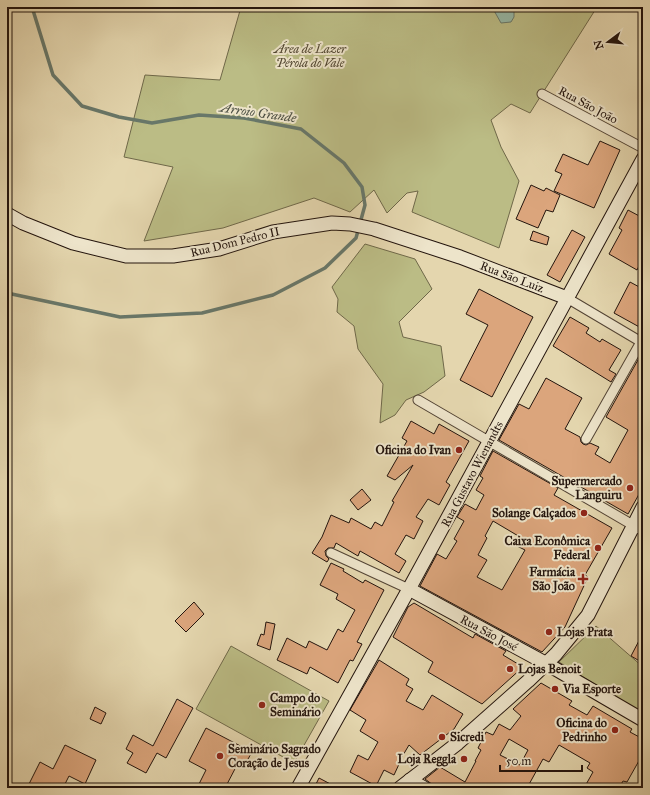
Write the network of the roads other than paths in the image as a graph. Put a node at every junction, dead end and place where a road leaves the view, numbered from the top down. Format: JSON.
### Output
{"nodes":[{"id":1,"x":542,"y":94,"type":"dead end"},
{"id":2,"x":643,"y":148,"type":"edge"},
{"id":3,"x":643,"y":159,"type":"edge"},
{"id":4,"x":7,"y":214,"type":"edge"},
{"id":5,"x":374,"y":228,"type":"joint"},
{"id":6,"x":567,"y":298,"type":"junction"},
{"id":7,"x":642,"y":342,"type":"edge"},
{"id":8,"x":418,"y":400,"type":"dead end"},
{"id":9,"x":586,"y":439,"type":"dead end"},
{"id":10,"x":489,"y":441,"type":"junction"},
{"id":11,"x":643,"y":507,"type":"edge"},
{"id":12,"x":638,"y":529,"type":"edge"},
{"id":13,"x":331,"y":553,"type":"dead end"},
{"id":14,"x":409,"y":589,"type":"junction"},
{"id":15,"x":547,"y":664,"type":"junction"},
{"id":16,"x":643,"y":720,"type":"edge"},
{"id":17,"x":405,"y":784,"type":"edge"},
{"id":18,"x":298,"y":788,"type":"edge"},
{"id":19,"x":424,"y":788,"type":"edge"}],
"edges":[{"from":1,"to":2,"type":"street","name":"Rua São João"},
{"from":3,"to":6,"type":"main road","name":"Rua Gustavo Wienandts"},
{"from":4,"to":5,"type":"main road","name":"Rua Dom Pedro II"},
{"from":5,"to":6,"type":"main road","name":"Rua São Luiz"},
{"from":6,"to":7,"type":"street","name":"Rua São Luiz"},
{"from":6,"to":10,"type":"main road","name":"Rua Gustavo Wienandts"},
{"from":7,"to":9,"type":"street"},
{"from":8,"to":10,"type":"street"},
{"from":10,"to":12,"type":"street"},
{"from":10,"to":14,"type":"main road","name":"Rua Gustavo Wienandts"},
{"from":11,"to":12,"type":"main road"},
{"from":12,"to":15,"type":"main road"},
{"from":13,"to":14,"type":"street","name":"Rua São José"},
{"from":14,"to":15,"type":"main road","name":"Rua São José"},
{"from":14,"to":18,"type":"main road","name":"Rua Gustavo Wienandts"},
{"from":15,"to":16,"type":"main road","name":"Rua São José"},
{"from":15,"to":17,"type":"main road"},
{"from":17,"to":19,"type":"main road"}]}
